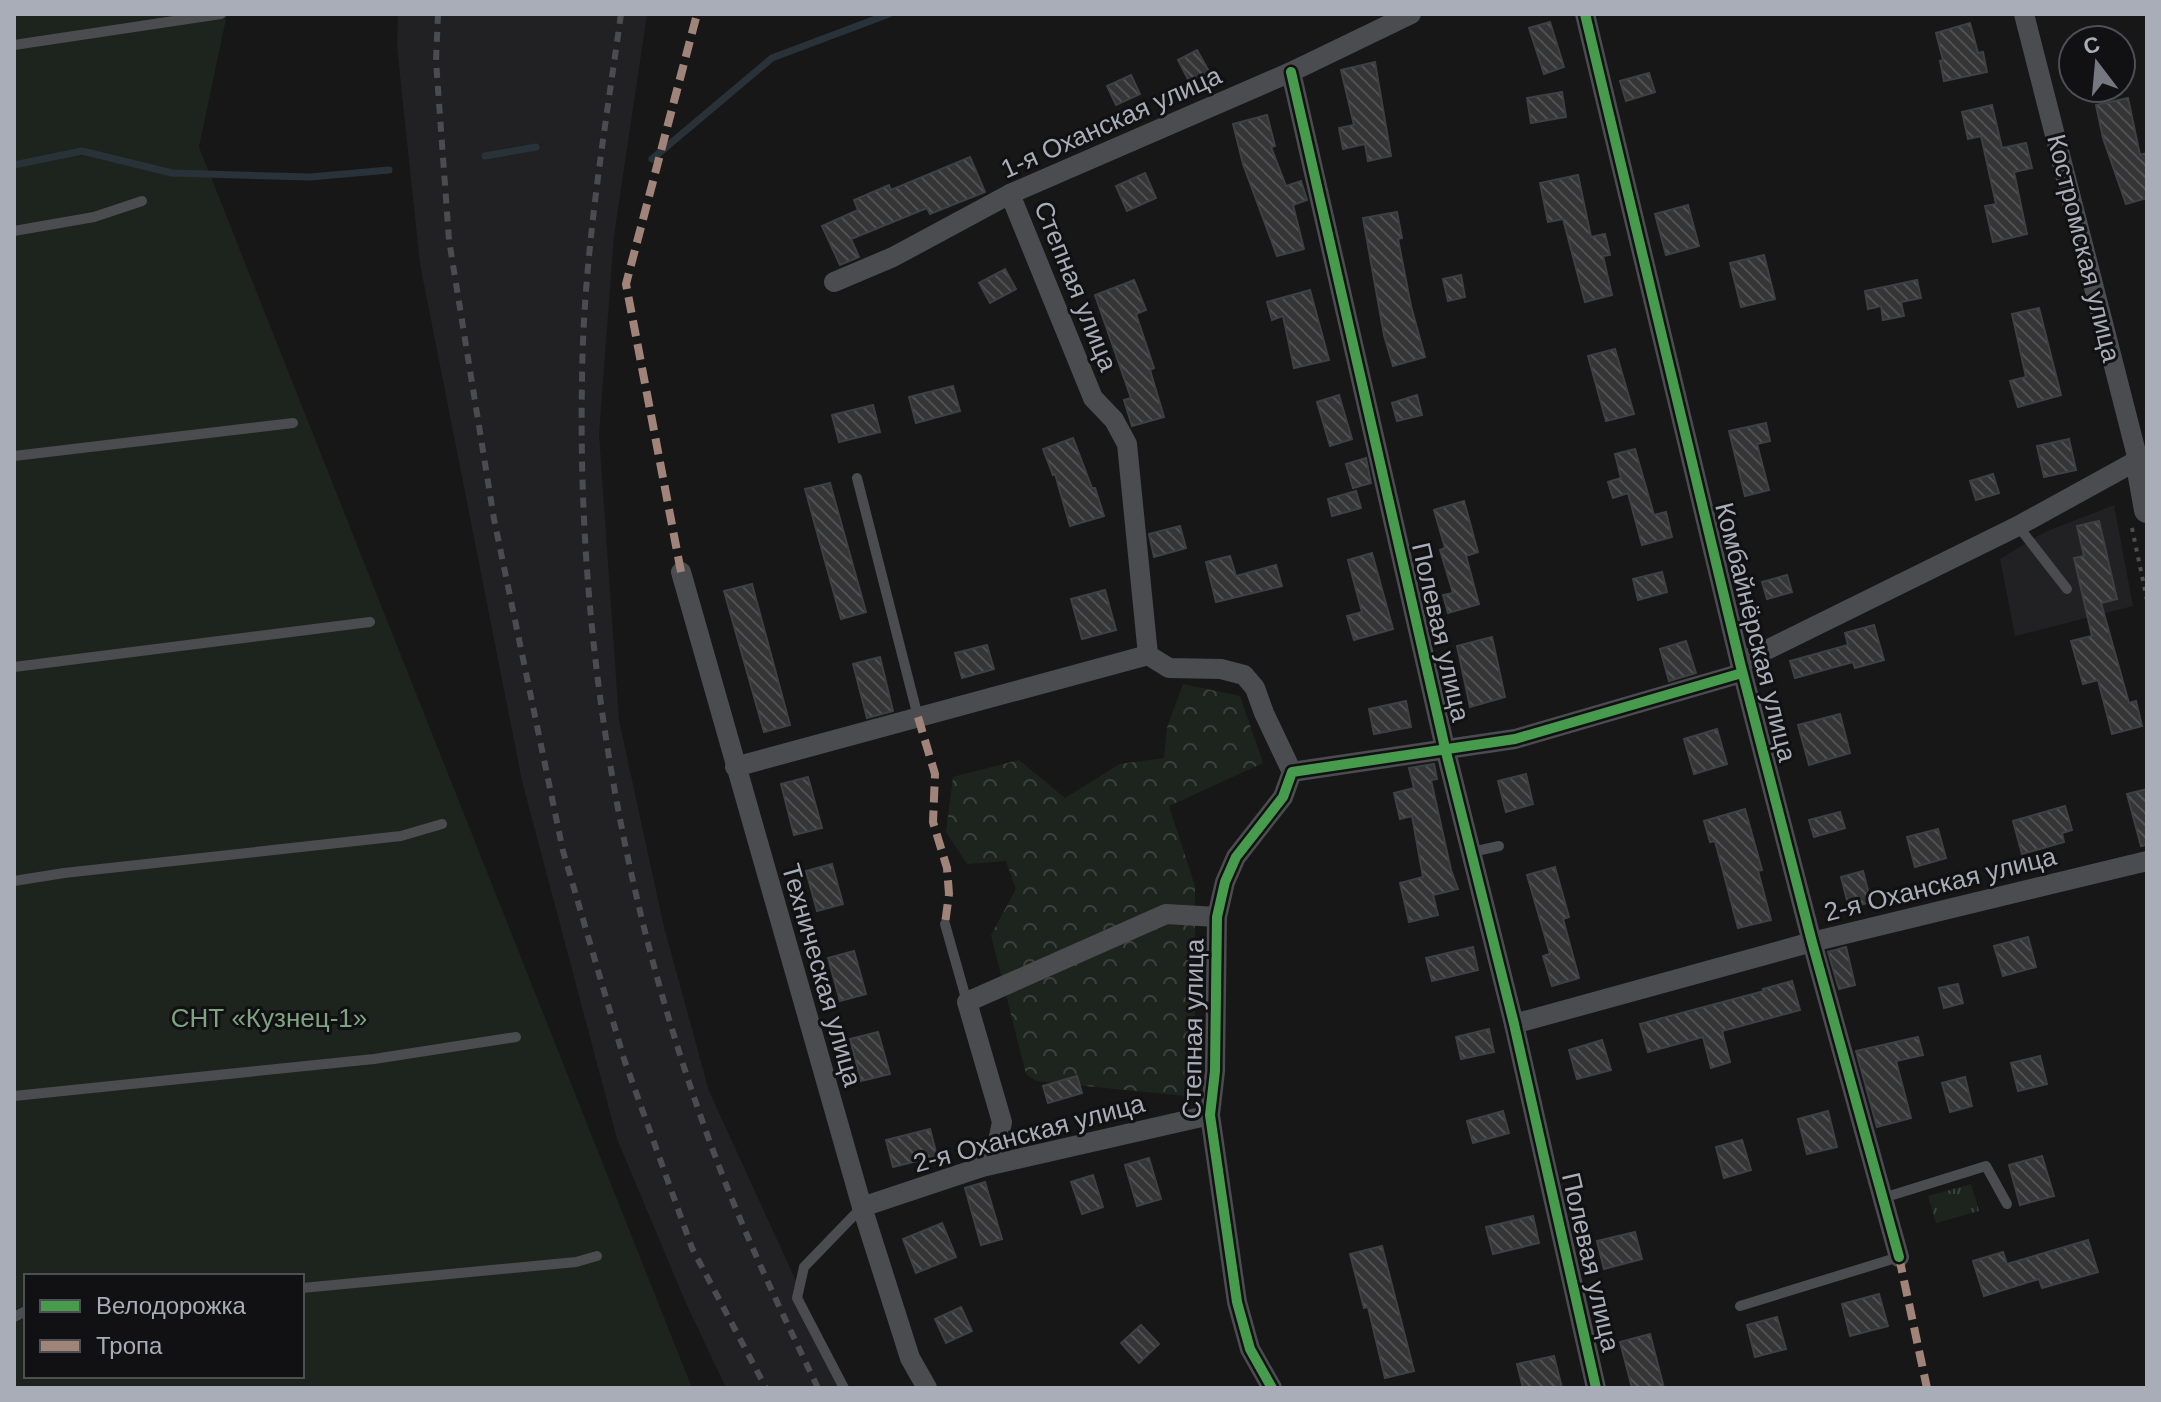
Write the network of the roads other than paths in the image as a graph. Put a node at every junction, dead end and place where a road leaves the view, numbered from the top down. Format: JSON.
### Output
{"nodes":[{"id":1,"x":221,"y":14,"type":"edge"},
{"id":2,"x":1411,"y":14,"type":"edge"},
{"id":3,"x":1585,"y":14,"type":"edge"},
{"id":4,"x":2024,"y":14,"type":"edge"},
{"id":5,"x":14,"y":45,"type":"edge"},
{"id":6,"x":1291,"y":72,"type":"junction"},
{"id":7,"x":1010,"y":194,"type":"junction"},
{"id":8,"x":142,"y":201,"type":"dead end"},
{"id":9,"x":14,"y":231,"type":"edge"},
{"id":10,"x":834,"y":282,"type":"dead end"},
{"id":11,"x":293,"y":423,"type":"dead end"},
{"id":12,"x":2139,"y":442,"type":"edge"},
{"id":13,"x":14,"y":456,"type":"edge"},
{"id":14,"x":857,"y":478,"type":"dead end"},
{"id":15,"x":2140,"y":518,"type":"edge"},
{"id":16,"x":2018,"y":526,"type":"junction"},
{"id":17,"x":681,"y":572,"type":"dead end"},
{"id":18,"x":2067,"y":589,"type":"dead end"},
{"id":19,"x":370,"y":622,"type":"dead end"},
{"id":20,"x":1148,"y":655,"type":"junction"},
{"id":21,"x":14,"y":667,"type":"edge"},
{"id":22,"x":1741,"y":668,"type":"junction"},
{"id":23,"x":918,"y":717,"type":"junction"},
{"id":24,"x":1445,"y":748,"type":"junction"},
{"id":25,"x":735,"y":767,"type":"junction"},
{"id":26,"x":1292,"y":772,"type":"junction"},
{"id":27,"x":442,"y":824,"type":"dead end"},
{"id":28,"x":1499,"y":846,"type":"dead end"},
{"id":29,"x":1472,"y":852,"type":"junction"},
{"id":30,"x":2147,"y":861,"type":"edge"},
{"id":31,"x":14,"y":881,"type":"edge"},
{"id":32,"x":1217,"y":917,"type":"junction"},
{"id":33,"x":945,"y":924,"type":"dead end"},
{"id":34,"x":1812,"y":942,"type":"junction"},
{"id":35,"x":967,"y":1002,"type":"junction"},
{"id":36,"x":1514,"y":1024,"type":"junction"},
{"id":37,"x":516,"y":1037,"type":"dead end"},
{"id":38,"x":14,"y":1096,"type":"edge"},
{"id":39,"x":1210,"y":1115,"type":"junction"},
{"id":40,"x":982,"y":1167,"type":"junction"},
{"id":41,"x":1883,"y":1198,"type":"junction"},
{"id":42,"x":2007,"y":1204,"type":"dead end"},
{"id":43,"x":862,"y":1207,"type":"junction"},
{"id":44,"x":597,"y":1256,"type":"dead end"},
{"id":45,"x":1899,"y":1257,"type":"joint"},
{"id":46,"x":304,"y":1288,"type":"edge"},
{"id":47,"x":1740,"y":1306,"type":"dead end"},
{"id":48,"x":844,"y":1388,"type":"edge"},
{"id":49,"x":927,"y":1388,"type":"edge"},
{"id":50,"x":1272,"y":1388,"type":"edge"},
{"id":51,"x":1596,"y":1388,"type":"edge"}],
"edges":[{"from":1,"to":5,"type":"lane"},
{"from":2,"to":6,"type":"street","name":"1-я Оханская улица"},
{"from":3,"to":22,"type":"street","name":"Комбайнёрская улица"},
{"from":4,"to":12,"type":"street","name":"Костромская улица"},
{"from":6,"to":7,"type":"street","name":"1-я Оханская улица"},
{"from":6,"to":24,"type":"street","name":"Полевая улица"},
{"from":7,"to":10,"type":"street","name":"1-я Оханская улица"},
{"from":7,"to":20,"type":"street","name":"Степная улица"},
{"from":8,"to":9,"type":"lane"},
{"from":11,"to":13,"type":"lane"},
{"from":12,"to":15,"type":"street","name":"Костромская улица"},
{"from":12,"to":16,"type":"street"},
{"from":14,"to":23,"type":"lane"},
{"from":16,"to":18,"type":"lane"},
{"from":16,"to":22,"type":"street"},
{"from":17,"to":25,"type":"street","name":"Техническая улица"},
{"from":19,"to":21,"type":"lane"},
{"from":20,"to":23,"type":"street"},
{"from":20,"to":26,"type":"street"},
{"from":22,"to":24,"type":"street"},
{"from":22,"to":34,"type":"street","name":"Комбайнёрская улица"},
{"from":23,"to":25,"type":"street"},
{"from":24,"to":26,"type":"street"},
{"from":24,"to":29,"type":"street","name":"Полевая улица"},
{"from":25,"to":43,"type":"street","name":"Техническая улица"},
{"from":26,"to":32,"type":"street","name":"Степная улица"},
{"from":27,"to":31,"type":"lane"},
{"from":28,"to":29,"type":"lane"},
{"from":29,"to":36,"type":"street","name":"Полевая улица"},
{"from":30,"to":34,"type":"street","name":"2-я Оханская улица"},
{"from":32,"to":35,"type":"street"},
{"from":32,"to":39,"type":"street","name":"Степная улица"},
{"from":33,"to":35,"type":"lane"},
{"from":34,"to":36,"type":"street","name":"2-я Оханская улица"},
{"from":34,"to":41,"type":"street","name":"Комбайнёрская улица"},
{"from":35,"to":40,"type":"street"},
{"from":36,"to":51,"type":"street","name":"Полевая улица"},
{"from":37,"to":38,"type":"lane"},
{"from":39,"to":40,"type":"street","name":"2-я Оханская улица"},
{"from":39,"to":50,"type":"street","name":"Степная улица"},
{"from":40,"to":43,"type":"street","name":"2-я Оханская улица"},
{"from":41,"to":42,"type":"lane"},
{"from":41,"to":45,"type":"street","name":"Комбайнёрская улица"},
{"from":43,"to":48,"type":"lane"},
{"from":43,"to":49,"type":"street","name":"Техническая улица"},
{"from":44,"to":46,"type":"lane"},
{"from":45,"to":47,"type":"lane"}]}
